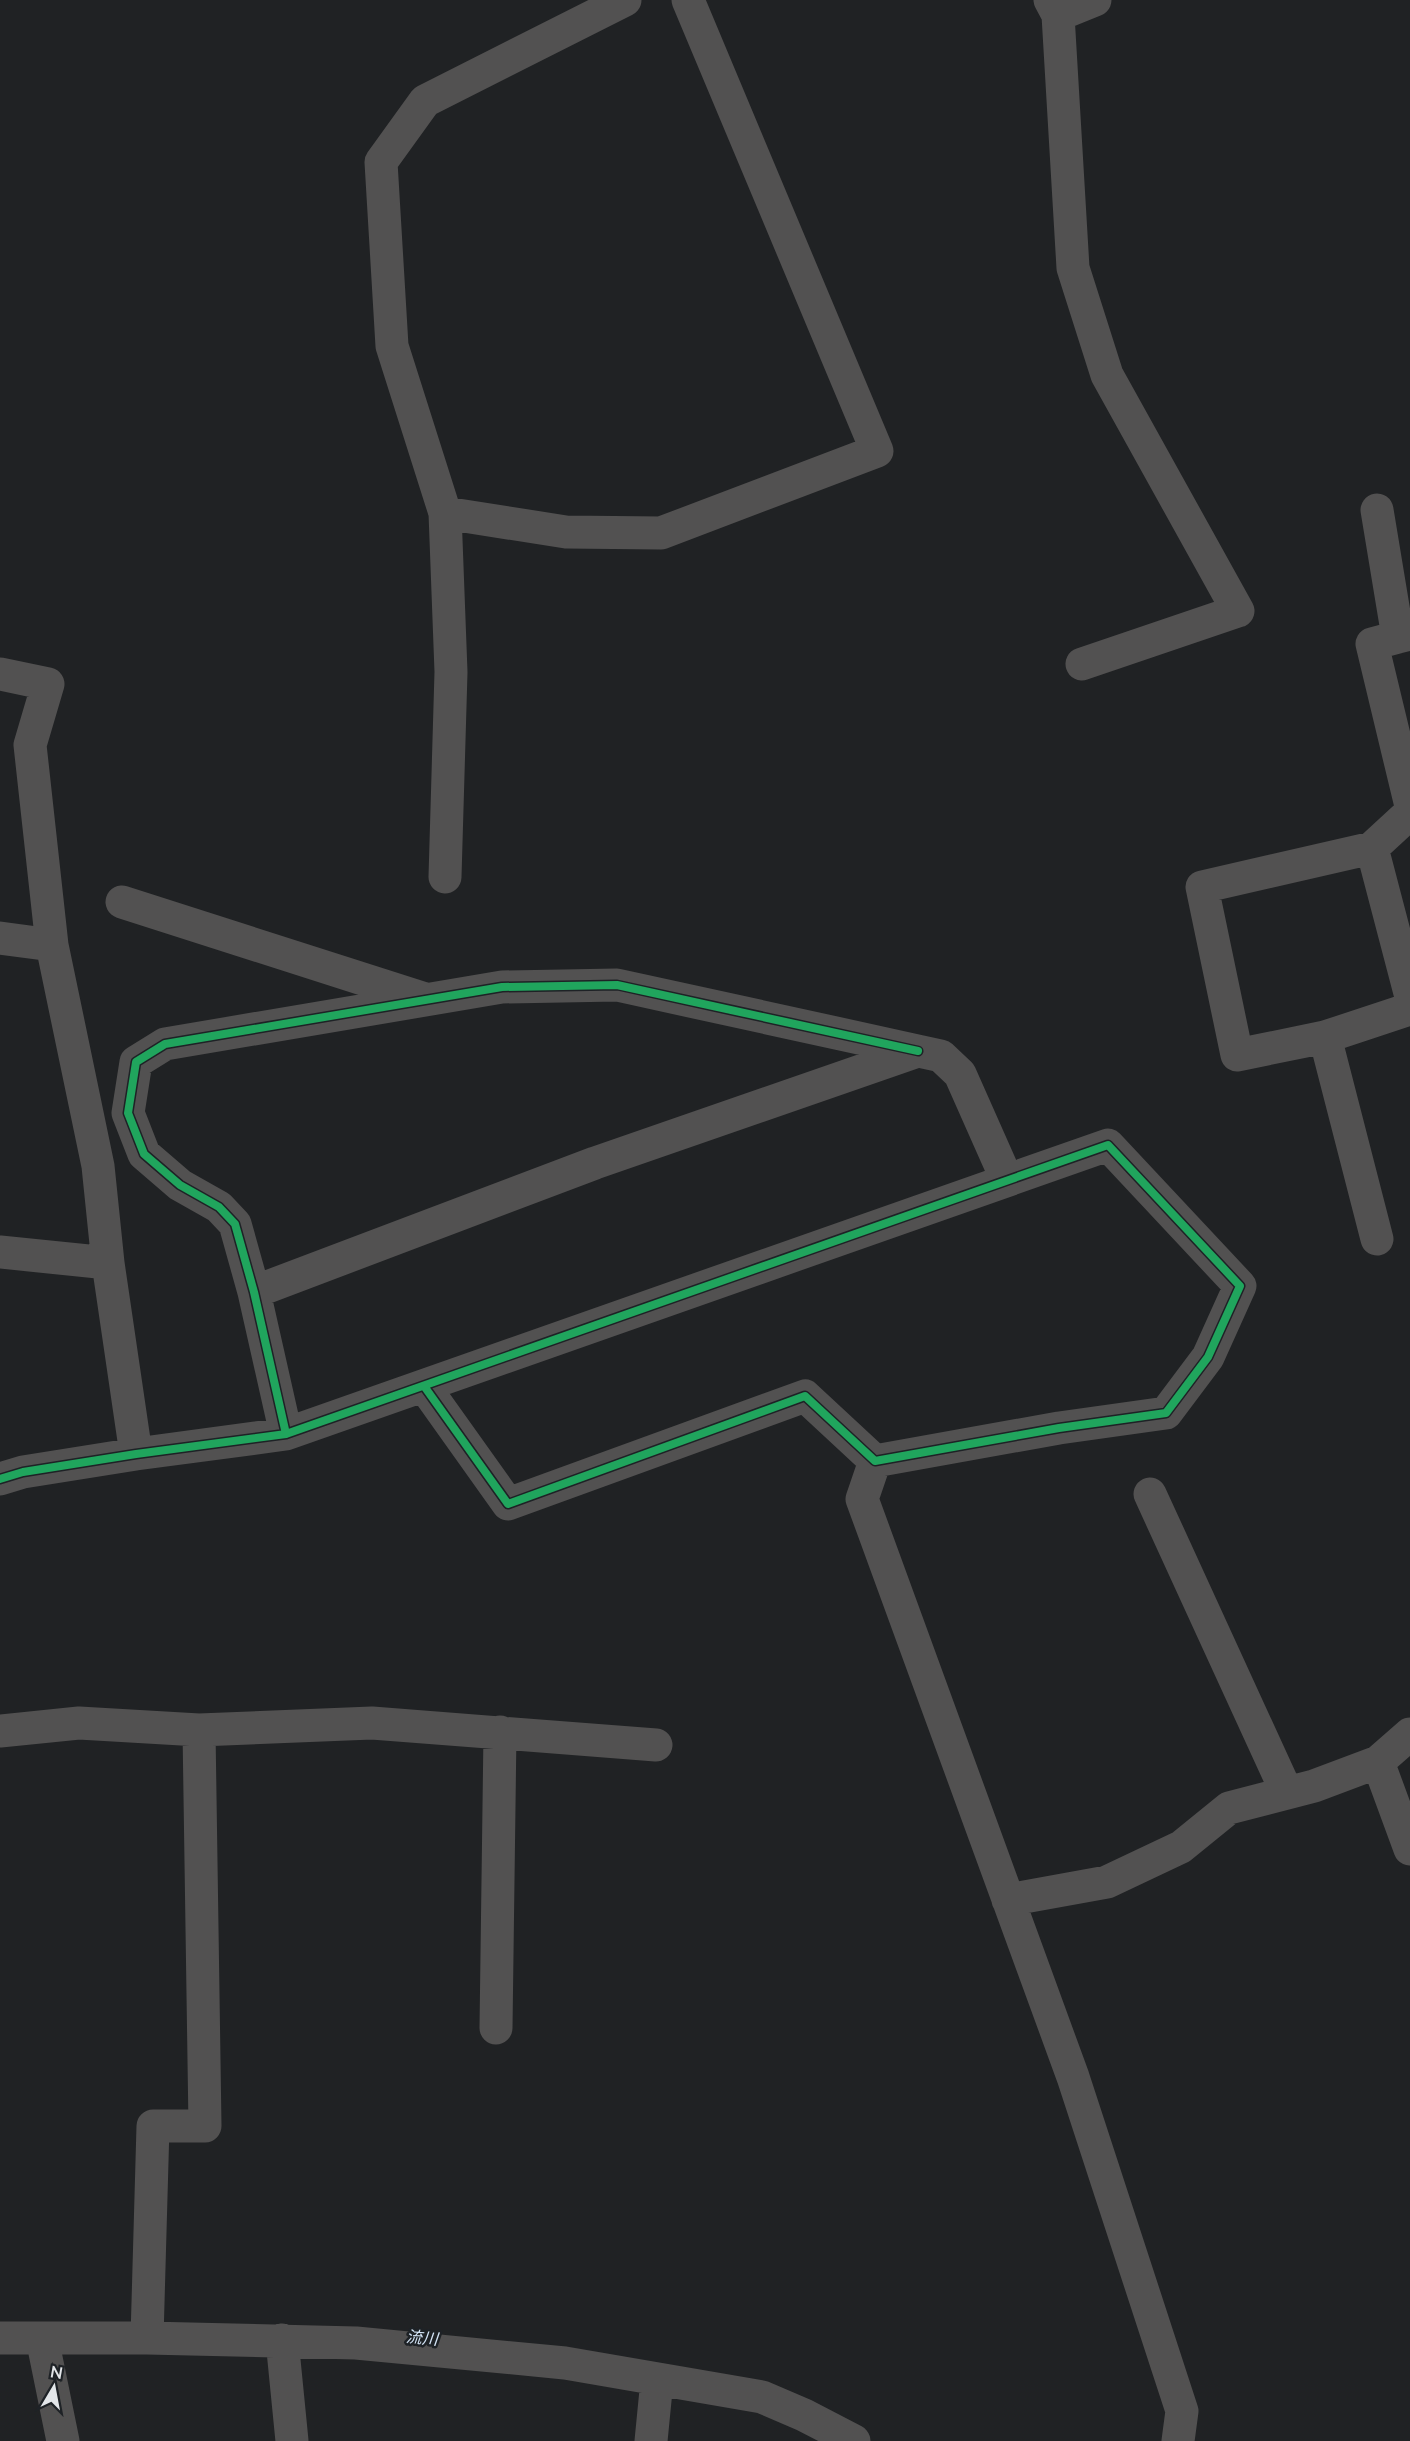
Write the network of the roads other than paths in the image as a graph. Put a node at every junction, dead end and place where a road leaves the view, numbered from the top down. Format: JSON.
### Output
{"nodes":[{"id":1,"x":625,"y":0,"type":"edge"},
{"id":2,"x":688,"y":0,"type":"edge"},
{"id":3,"x":1095,"y":0,"type":"edge"},
{"id":4,"x":1054,"y":7,"type":"edge"},
{"id":5,"x":1377,"y":510,"type":"dead end"},
{"id":6,"x":445,"y":513,"type":"junction"},
{"id":7,"x":1404,"y":636,"type":"edge"},
{"id":8,"x":1082,"y":664,"type":"dead end"},
{"id":9,"x":0,"y":674,"type":"edge"},
{"id":10,"x":1410,"y":802,"type":"edge"},
{"id":11,"x":1410,"y":813,"type":"edge"},
{"id":12,"x":1372,"y":848,"type":"junction"},
{"id":13,"x":445,"y":877,"type":"dead end"},
{"id":14,"x":122,"y":902,"type":"dead end"},
{"id":15,"x":0,"y":938,"type":"edge"},
{"id":16,"x":52,"y":945,"type":"junction"},
{"id":17,"x":1410,"y":993,"type":"edge"},
{"id":18,"x":426,"y":1000,"type":"junction"},
{"id":19,"x":1410,"y":1009,"type":"edge"},
{"id":20,"x":1324,"y":1037,"type":"junction"},
{"id":21,"x":918,"y":1051,"type":"junction"},
{"id":22,"x":1007,"y":1180,"type":"junction"},
{"id":23,"x":1377,"y":1239,"type":"dead end"},
{"id":24,"x":0,"y":1252,"type":"edge"},
{"id":25,"x":108,"y":1263,"type":"junction"},
{"id":26,"x":254,"y":1292,"type":"junction"},
{"id":27,"x":424,"y":1386,"type":"junction"},
{"id":28,"x":286,"y":1434,"type":"junction"},
{"id":29,"x":136,"y":1454,"type":"junction"},
{"id":30,"x":875,"y":1461,"type":"junction"},
{"id":31,"x":0,"y":1479,"type":"edge"},
{"id":32,"x":1150,"y":1494,"type":"dead end"},
{"id":33,"x":199,"y":1730,"type":"junction"},
{"id":34,"x":0,"y":1731,"type":"edge"},
{"id":35,"x":500,"y":1732,"type":"junction"},
{"id":36,"x":1410,"y":1734,"type":"edge"},
{"id":37,"x":656,"y":1745,"type":"dead end"},
{"id":38,"x":1378,"y":1762,"type":"junction"},
{"id":39,"x":1287,"y":1793,"type":"junction"},
{"id":40,"x":1410,"y":1849,"type":"edge"},
{"id":41,"x":1008,"y":1900,"type":"junction"},
{"id":42,"x":496,"y":2028,"type":"dead end"},
{"id":43,"x":0,"y":2338,"type":"edge"},
{"id":44,"x":42,"y":2338,"type":"junction"},
{"id":45,"x":147,"y":2338,"type":"junction"},
{"id":46,"x":282,"y":2340,"type":"junction"},
{"id":47,"x":657,"y":2380,"type":"junction"},
{"id":48,"x":63,"y":2441,"type":"edge"},
{"id":49,"x":292,"y":2441,"type":"edge"},
{"id":50,"x":651,"y":2441,"type":"edge"},
{"id":51,"x":854,"y":2441,"type":"edge"},
{"id":52,"x":1178,"y":2441,"type":"edge"}],
"edges":[{"from":1,"to":6,"type":"street"},
{"from":2,"to":6,"type":"street"},
{"from":3,"to":4,"type":"street"},
{"from":4,"to":8,"type":"street"},
{"from":5,"to":7,"type":"street"},
{"from":6,"to":13,"type":"street"},
{"from":7,"to":10,"type":"street"},
{"from":9,"to":16,"type":"street"},
{"from":11,"to":12,"type":"street"},
{"from":12,"to":17,"type":"street"},
{"from":12,"to":20,"type":"street"},
{"from":14,"to":18,"type":"street"},
{"from":15,"to":16,"type":"street"},
{"from":16,"to":25,"type":"street"},
{"from":18,"to":21,"type":"street"},
{"from":18,"to":26,"type":"street"},
{"from":19,"to":20,"type":"street"},
{"from":20,"to":23,"type":"street"},
{"from":21,"to":22,"type":"street"},
{"from":21,"to":26,"type":"street"},
{"from":22,"to":27,"type":"street"},
{"from":22,"to":30,"type":"street"},
{"from":24,"to":25,"type":"street"},
{"from":25,"to":29,"type":"street"},
{"from":26,"to":28,"type":"street"},
{"from":27,"to":28,"type":"street"},
{"from":27,"to":30,"type":"street"},
{"from":28,"to":29,"type":"street"},
{"from":29,"to":31,"type":"street"},
{"from":30,"to":41,"type":"street"},
{"from":32,"to":39,"type":"street"},
{"from":33,"to":34,"type":"street"},
{"from":33,"to":35,"type":"street"},
{"from":33,"to":45,"type":"street"},
{"from":35,"to":37,"type":"street"},
{"from":35,"to":42,"type":"street"},
{"from":36,"to":38,"type":"street"},
{"from":38,"to":39,"type":"street"},
{"from":38,"to":40,"type":"street"},
{"from":39,"to":41,"type":"street"},
{"from":41,"to":52,"type":"street"},
{"from":43,"to":44,"type":"street"},
{"from":44,"to":45,"type":"street"},
{"from":44,"to":48,"type":"street"},
{"from":45,"to":46,"type":"street"},
{"from":46,"to":47,"type":"street"},
{"from":46,"to":49,"type":"street"},
{"from":47,"to":50,"type":"street"},
{"from":47,"to":51,"type":"street"}]}
